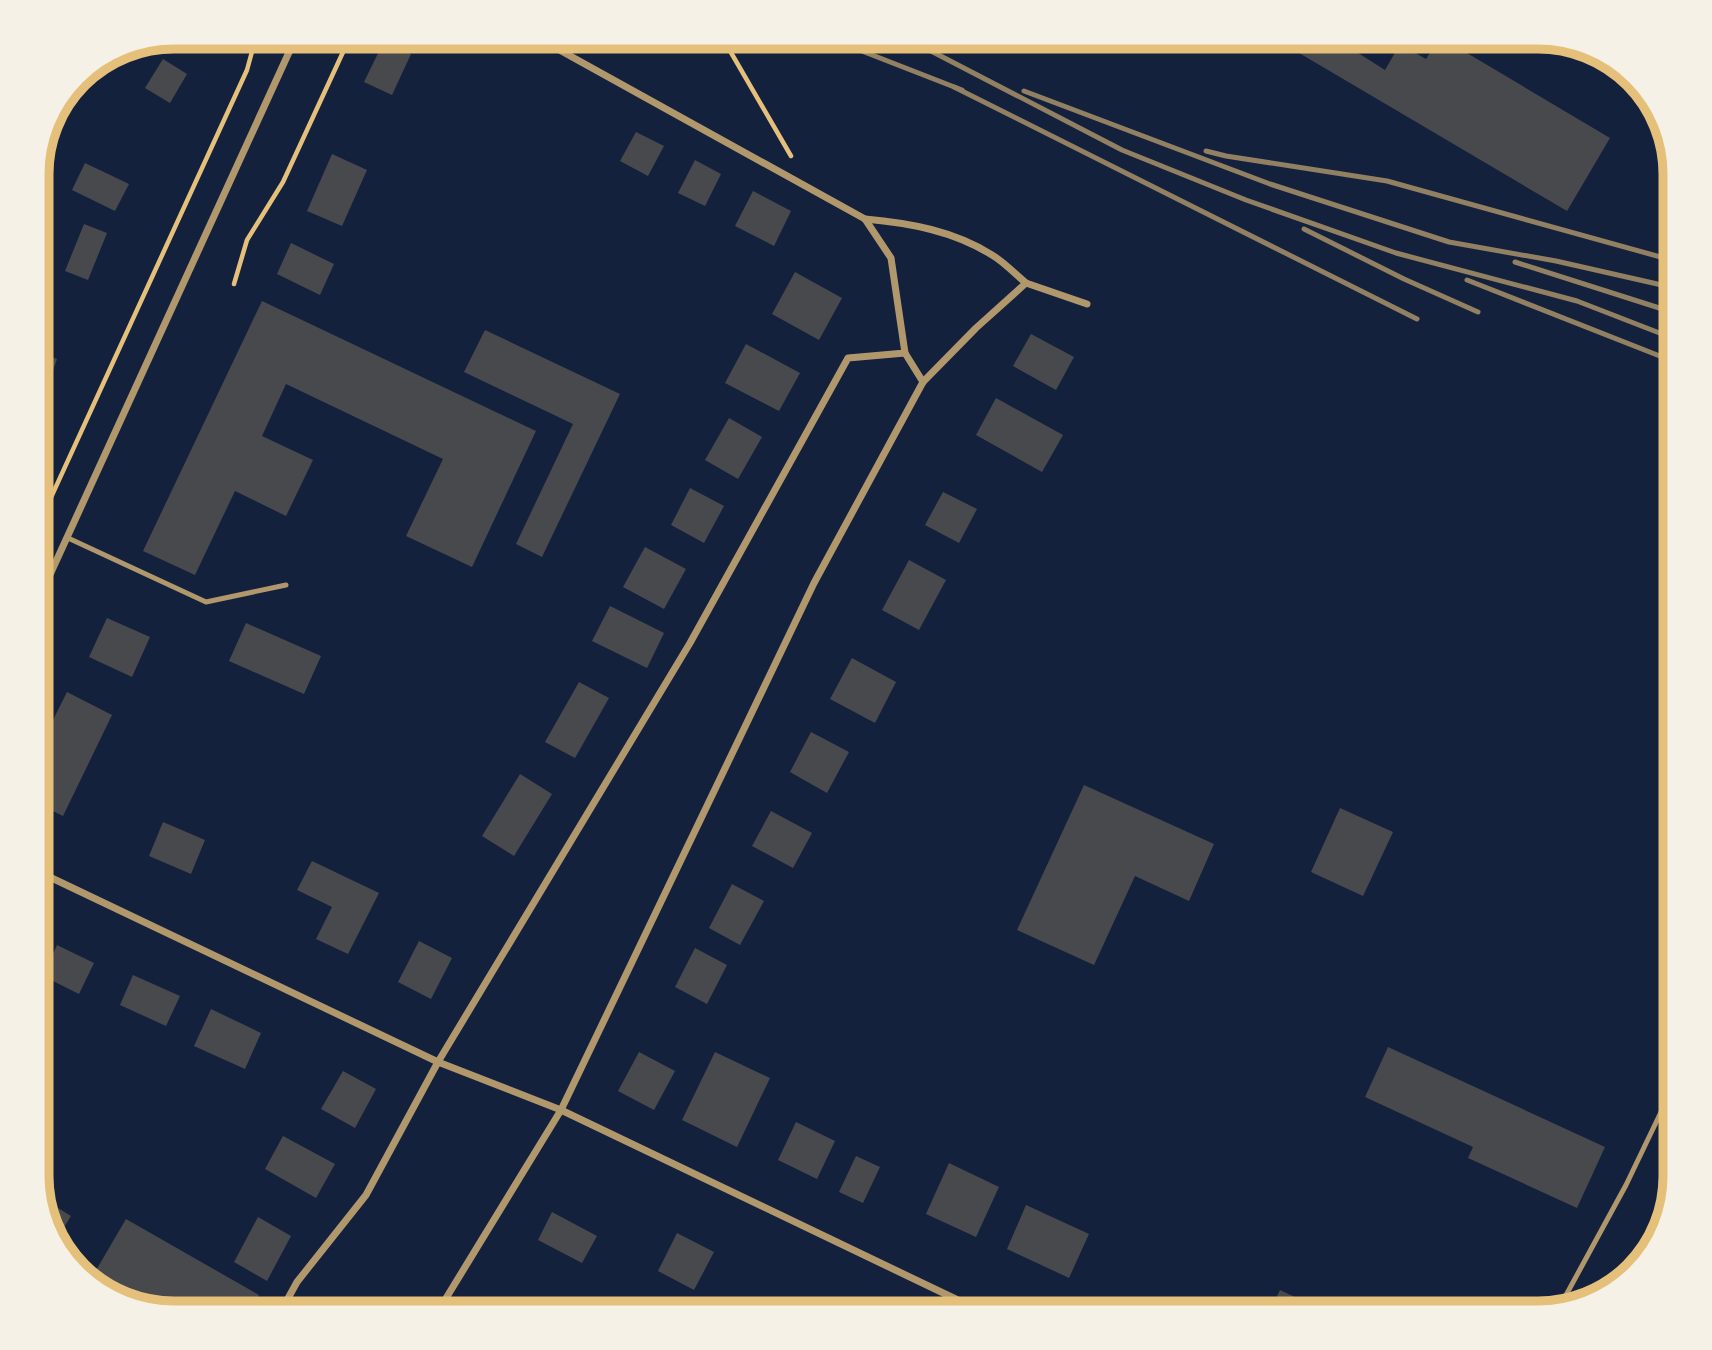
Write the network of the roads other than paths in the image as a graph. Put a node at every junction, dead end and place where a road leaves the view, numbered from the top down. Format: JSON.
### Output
{"nodes":[{"id":1,"x":291,"y":49,"type":"edge"},
{"id":2,"x":558,"y":49,"type":"edge"},
{"id":3,"x":865,"y":219,"type":"junction"},
{"id":4,"x":1026,"y":283,"type":"junction"},
{"id":5,"x":1087,"y":304,"type":"dead end"},
{"id":6,"x":905,"y":353,"type":"junction"},
{"id":7,"x":923,"y":382,"type":"junction"},
{"id":8,"x":68,"y":538,"type":"junction"},
{"id":9,"x":49,"y":578,"type":"edge"},
{"id":10,"x":286,"y":585,"type":"dead end"},
{"id":11,"x":49,"y":877,"type":"edge"},
{"id":12,"x":438,"y":1062,"type":"junction"},
{"id":13,"x":561,"y":1110,"type":"junction"},
{"id":14,"x":1662,"y":1110,"type":"dead end"},
{"id":15,"x":1564,"y":1298,"type":"edge"},
{"id":16,"x":287,"y":1301,"type":"edge"},
{"id":17,"x":445,"y":1301,"type":"edge"},
{"id":18,"x":960,"y":1301,"type":"edge"}],
"edges":[{"from":1,"to":8,"type":"street"},
{"from":2,"to":3,"type":"street"},
{"from":3,"to":4,"type":"street"},
{"from":3,"to":6,"type":"street"},
{"from":4,"to":5,"type":"street"},
{"from":4,"to":7,"type":"street"},
{"from":6,"to":7,"type":"street"},
{"from":6,"to":12,"type":"street"},
{"from":7,"to":13,"type":"street"},
{"from":8,"to":9,"type":"street"},
{"from":8,"to":10,"type":"lane"},
{"from":11,"to":12,"type":"street"},
{"from":12,"to":13,"type":"street"},
{"from":12,"to":16,"type":"street"},
{"from":13,"to":17,"type":"street"},
{"from":13,"to":18,"type":"street"},
{"from":14,"to":15,"type":"lane"}]}
